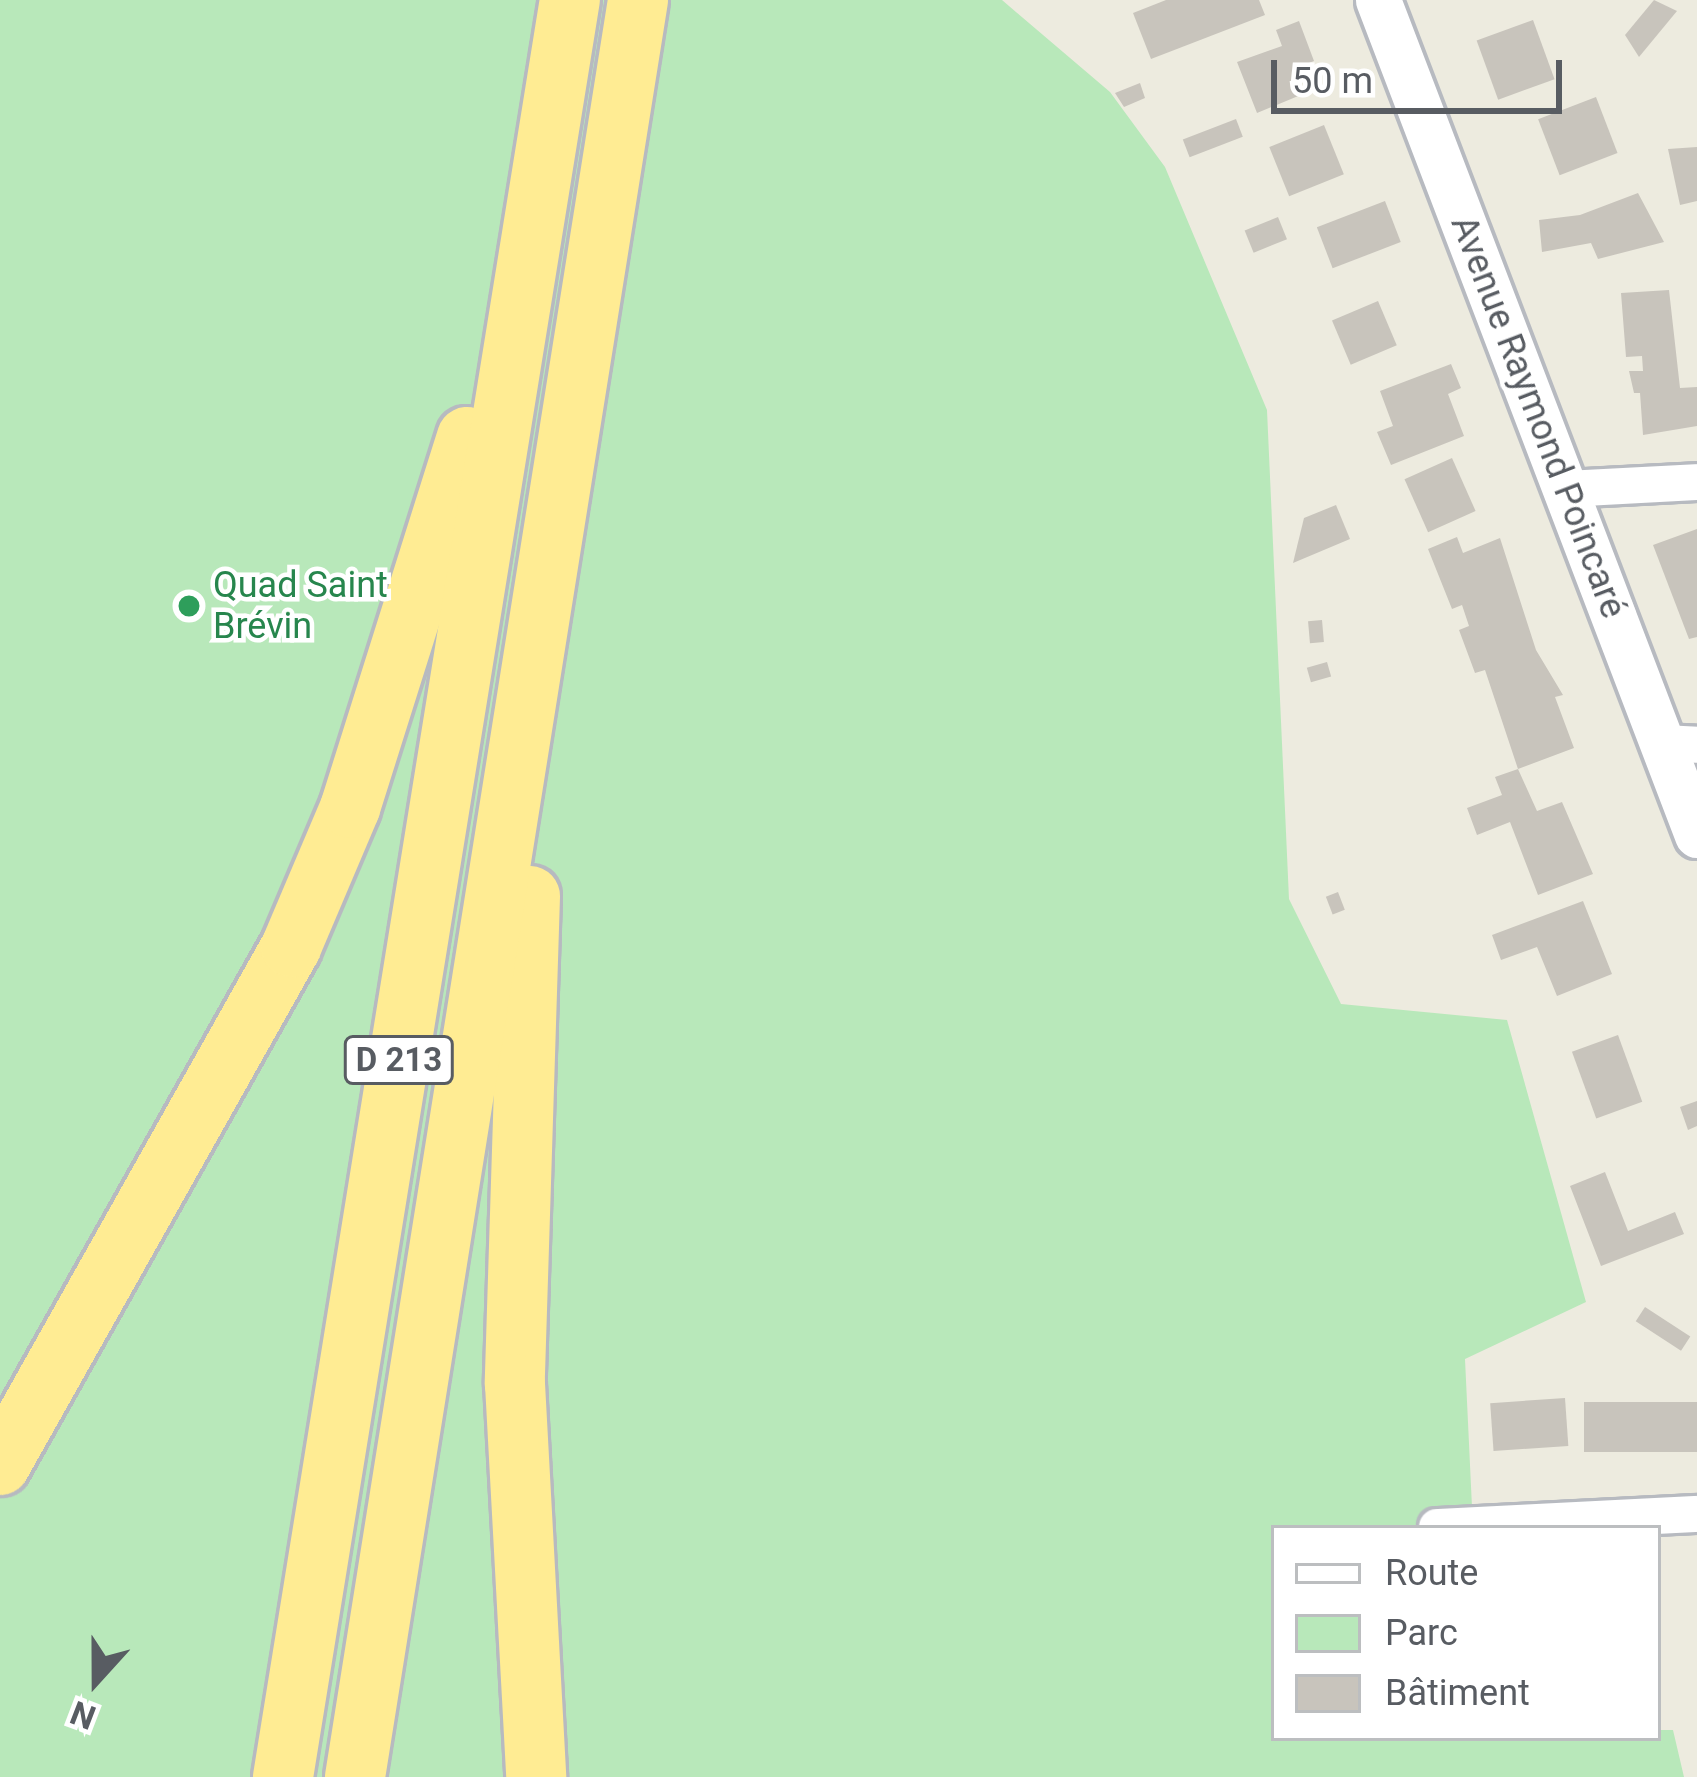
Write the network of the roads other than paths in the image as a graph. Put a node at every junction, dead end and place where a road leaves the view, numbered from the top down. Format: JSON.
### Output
{"nodes":[{"id":1,"x":570,"y":0,"type":"edge"},
{"id":2,"x":638,"y":0,"type":"edge"},
{"id":3,"x":1378,"y":0,"type":"edge"},
{"id":4,"x":514,"y":342,"type":"junction"},
{"id":5,"x":1697,"y":482,"type":"edge"},
{"id":6,"x":1565,"y":489,"type":"junction"},
{"id":7,"x":524,"y":717,"type":"junction"},
{"id":8,"x":1680,"y":744,"type":"edge"},
{"id":9,"x":1697,"y":835,"type":"edge"},
{"id":10,"x":0,"y":1466,"type":"edge"},
{"id":11,"x":1697,"y":1514,"type":"edge"},
{"id":12,"x":1477,"y":1525,"type":"edge"},
{"id":13,"x":284,"y":1777,"type":"edge"},
{"id":14,"x":355,"y":1777,"type":"edge"},
{"id":15,"x":536,"y":1777,"type":"edge"}],
"edges":[{"from":1,"to":4,"type":"highway","number":"D 213"},
{"from":2,"to":7,"type":"highway","number":"D 213"},
{"from":3,"to":6,"type":"street","name":"Avenue Raymond Poincaré"},
{"from":4,"to":10,"type":"highway"},
{"from":4,"to":13,"type":"highway","number":"D 213"},
{"from":5,"to":6,"type":"street"},
{"from":6,"to":8,"type":"street","name":"Avenue Raymond Poincaré"},
{"from":7,"to":14,"type":"highway","number":"D 213"},
{"from":7,"to":15,"type":"highway"},
{"from":8,"to":9,"type":"street","name":"Avenue Raymond Poincaré"},
{"from":11,"to":12,"type":"street"}]}
